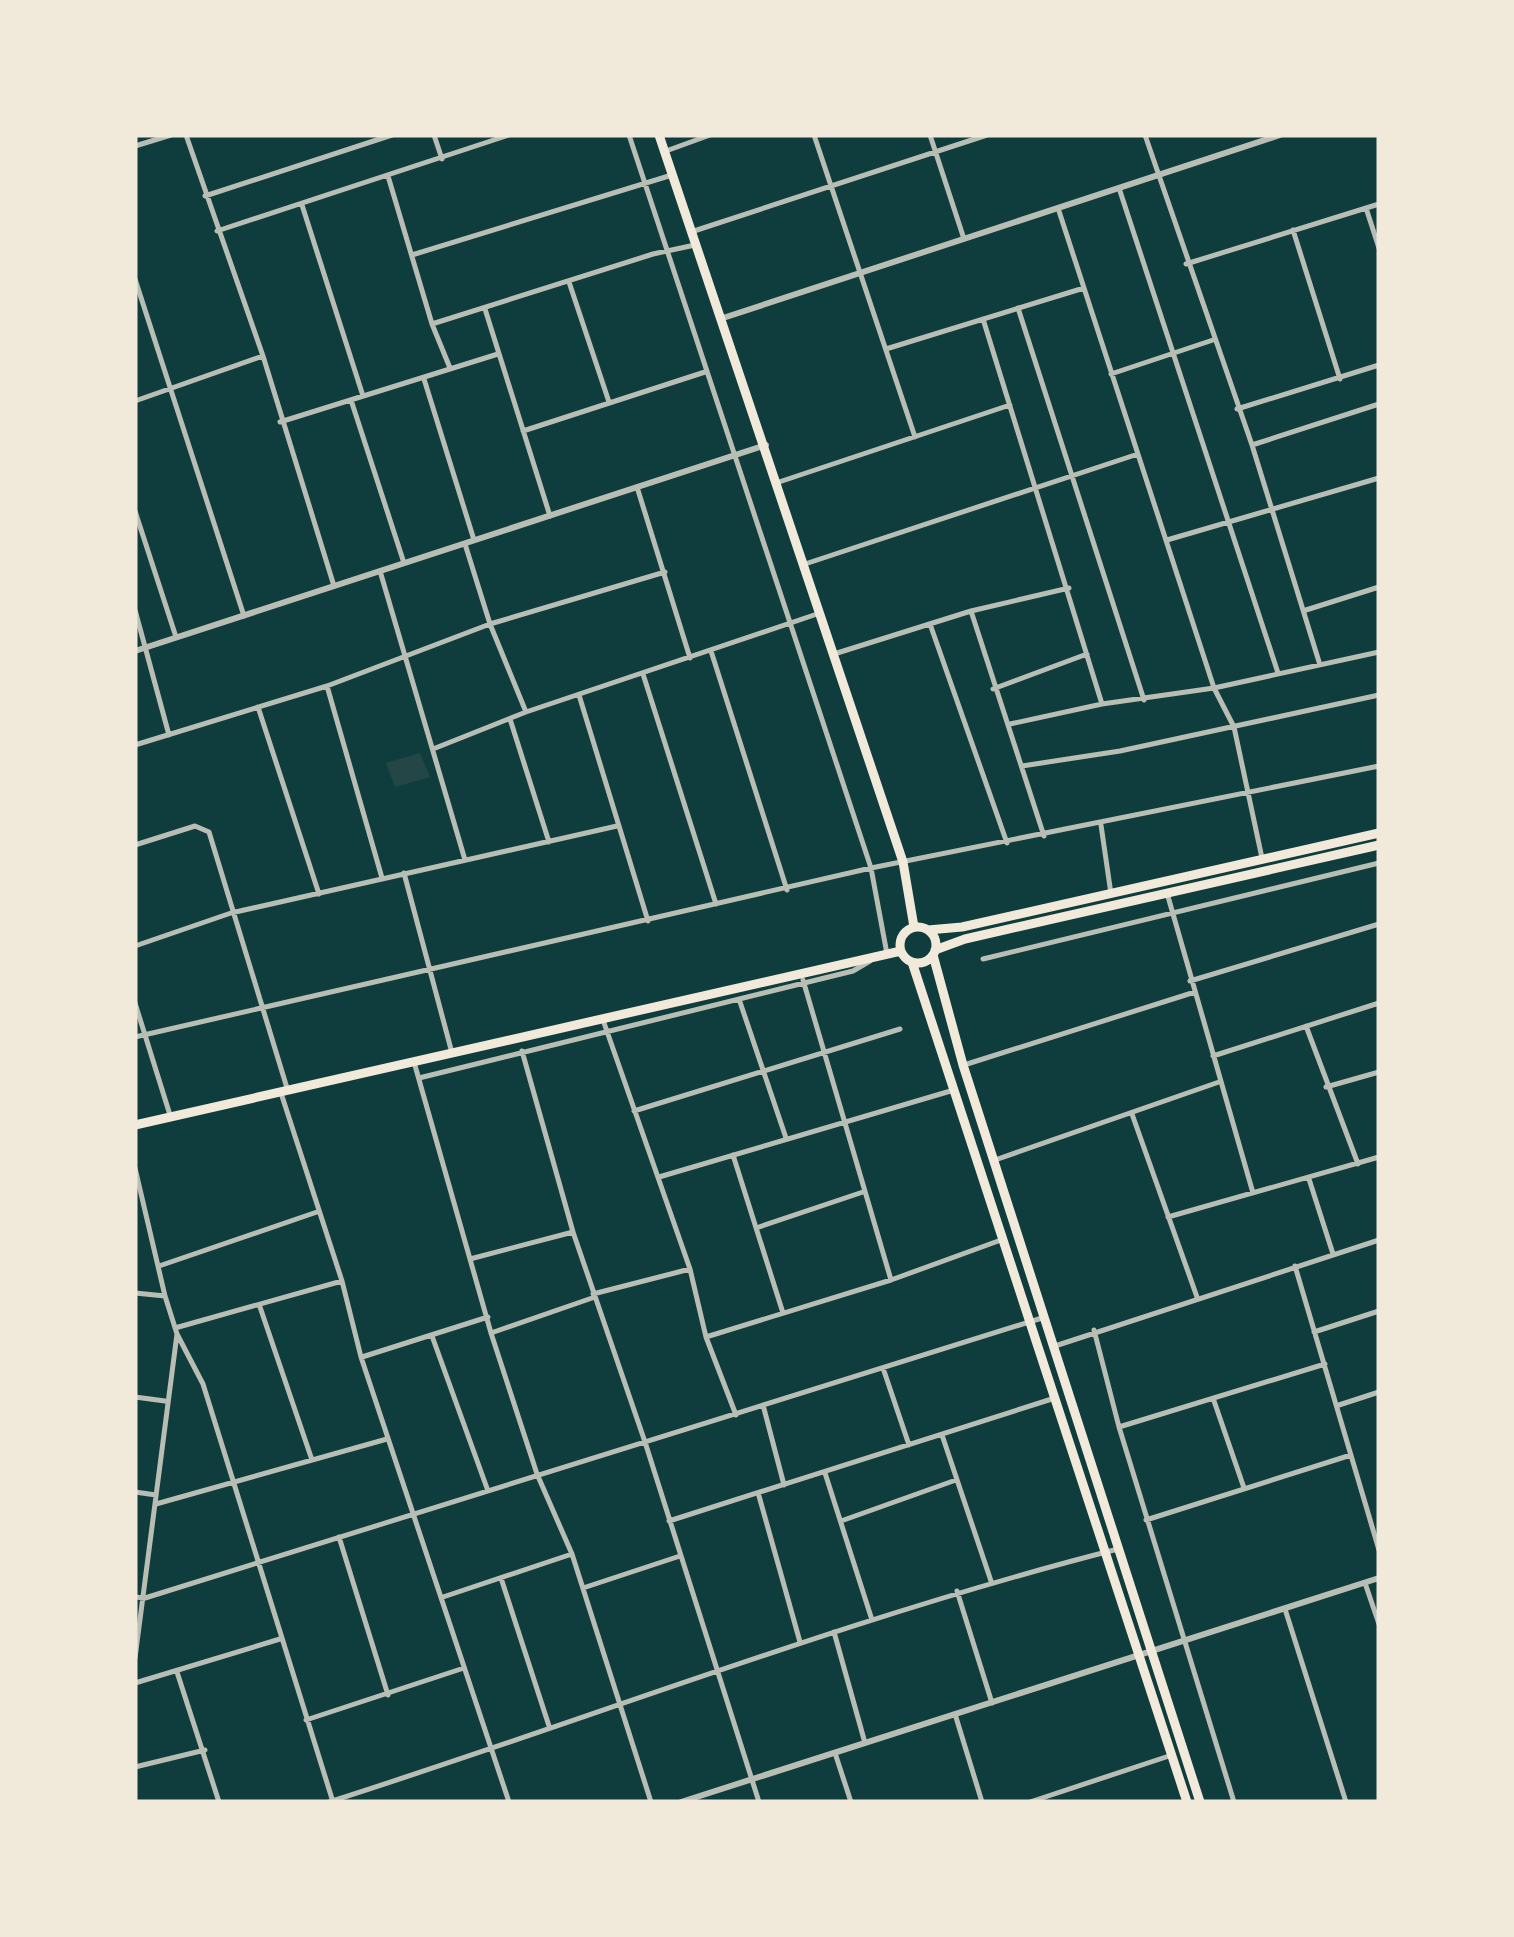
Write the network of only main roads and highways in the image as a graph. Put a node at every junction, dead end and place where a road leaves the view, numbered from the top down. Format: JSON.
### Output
{"nodes":[{"id":1,"x":660,"y":135,"type":"edge"},
{"id":2,"x":1379,"y":833,"type":"edge"},
{"id":3,"x":1379,"y":844,"type":"edge"},
{"id":4,"x":914,"y":926,"type":"junction"},
{"id":5,"x":928,"y":930,"type":"junction"},
{"id":6,"x":901,"y":951,"type":"junction"},
{"id":7,"x":934,"y":952,"type":"junction"},
{"id":8,"x":912,"y":962,"type":"junction"},
{"id":9,"x":135,"y":1124,"type":"edge"},
{"id":10,"x":1146,"y":1654,"type":"junction"},
{"id":11,"x":1187,"y":1802,"type":"edge"},
{"id":12,"x":1200,"y":1802,"type":"edge"}],
"edges":[{"from":1,"to":4,"type":"main road"},
{"from":2,"to":5,"type":"main road"},
{"from":3,"to":7,"type":"main road"},
{"from":4,"to":5,"type":"main road"},
{"from":4,"to":6,"type":"main road"},
{"from":5,"to":7,"type":"main road"},
{"from":6,"to":8,"type":"main road"},
{"from":6,"to":9,"type":"main road"},
{"from":7,"to":8,"type":"main road"},
{"from":7,"to":10,"type":"main road"},
{"from":8,"to":10,"type":"main road"},
{"from":10,"to":11,"type":"main road"},
{"from":10,"to":12,"type":"main road"}]}
